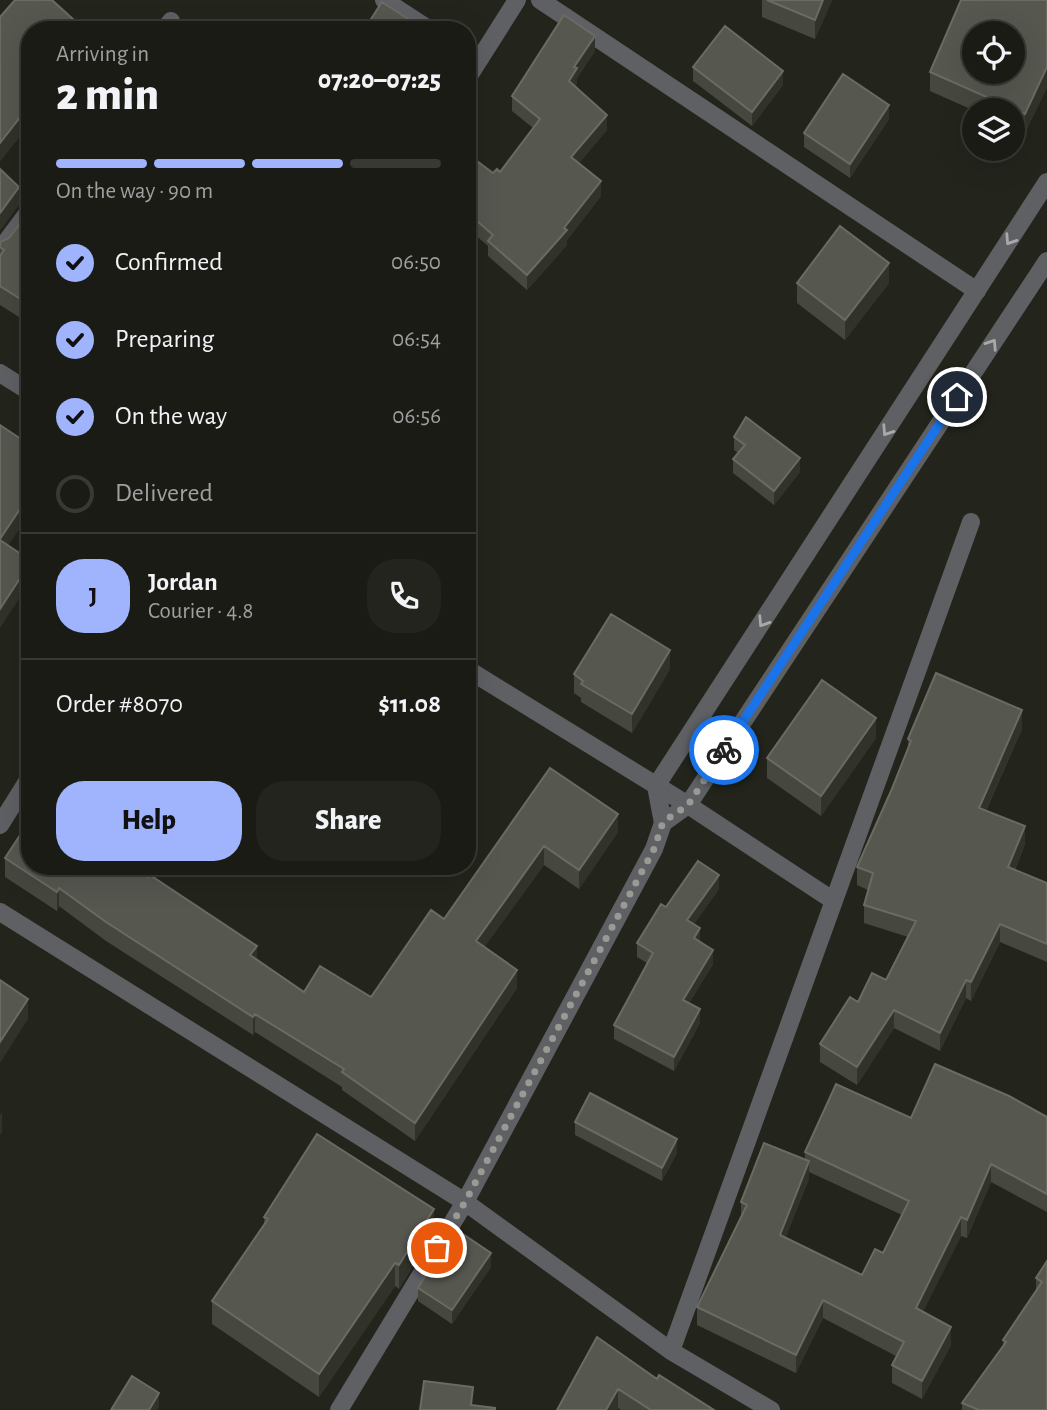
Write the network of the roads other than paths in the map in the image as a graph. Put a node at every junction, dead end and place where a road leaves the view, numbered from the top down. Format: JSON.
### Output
{"nodes":[{"id":1,"x":384,"y":0,"type":"edge"},
{"id":2,"x":517,"y":0,"type":"edge"},
{"id":3,"x":540,"y":0,"type":"edge"},
{"id":4,"x":416,"y":21,"type":"edge"},
{"id":5,"x":476,"y":53,"type":"edge"},
{"id":6,"x":1047,"y":182,"type":"edge"},
{"id":7,"x":21,"y":222,"type":"edge"},
{"id":8,"x":0,"y":250,"type":"edge"},
{"id":9,"x":1047,"y":261,"type":"edge"},
{"id":10,"x":977,"y":292,"type":"junction"},
{"id":11,"x":0,"y":373,"type":"edge"},
{"id":12,"x":21,"y":386,"type":"edge"},
{"id":13,"x":971,"y":522,"type":"dead end"},
{"id":14,"x":476,"y":675,"type":"edge"},
{"id":15,"x":656,"y":786,"type":"junction"},
{"id":16,"x":21,"y":791,"type":"edge"},
{"id":17,"x":688,"y":805,"type":"junction"},
{"id":18,"x":663,"y":822,"type":"junction"},
{"id":19,"x":0,"y":825,"type":"edge"},
{"id":20,"x":834,"y":901,"type":"junction"},
{"id":21,"x":0,"y":912,"type":"edge"},
{"id":22,"x":465,"y":1202,"type":"junction"},
{"id":23,"x":671,"y":1351,"type":"junction"},
{"id":24,"x":339,"y":1410,"type":"edge"},
{"id":25,"x":771,"y":1410,"type":"edge"}],
"edges":[{"from":1,"to":4,"type":"street"},
{"from":2,"to":5,"type":"street"},
{"from":3,"to":10,"type":"street"},
{"from":6,"to":10,"type":"street","one_way":true},
{"from":7,"to":8,"type":"street"},
{"from":17,"to":9,"type":"street","one_way":true},
{"from":10,"to":15,"type":"street","one_way":true},
{"from":11,"to":12,"type":"street"},
{"from":13,"to":20,"type":"street"},
{"from":14,"to":15,"type":"street"},
{"from":15,"to":17,"type":"street"},
{"from":15,"to":18,"type":"street"},
{"from":16,"to":19,"type":"street"},
{"from":17,"to":18,"type":"street"},
{"from":17,"to":20,"type":"street"},
{"from":18,"to":22,"type":"street"},
{"from":20,"to":23,"type":"street"},
{"from":21,"to":22,"type":"street"},
{"from":22,"to":23,"type":"street"},
{"from":22,"to":24,"type":"street"},
{"from":23,"to":25,"type":"street"}]}
